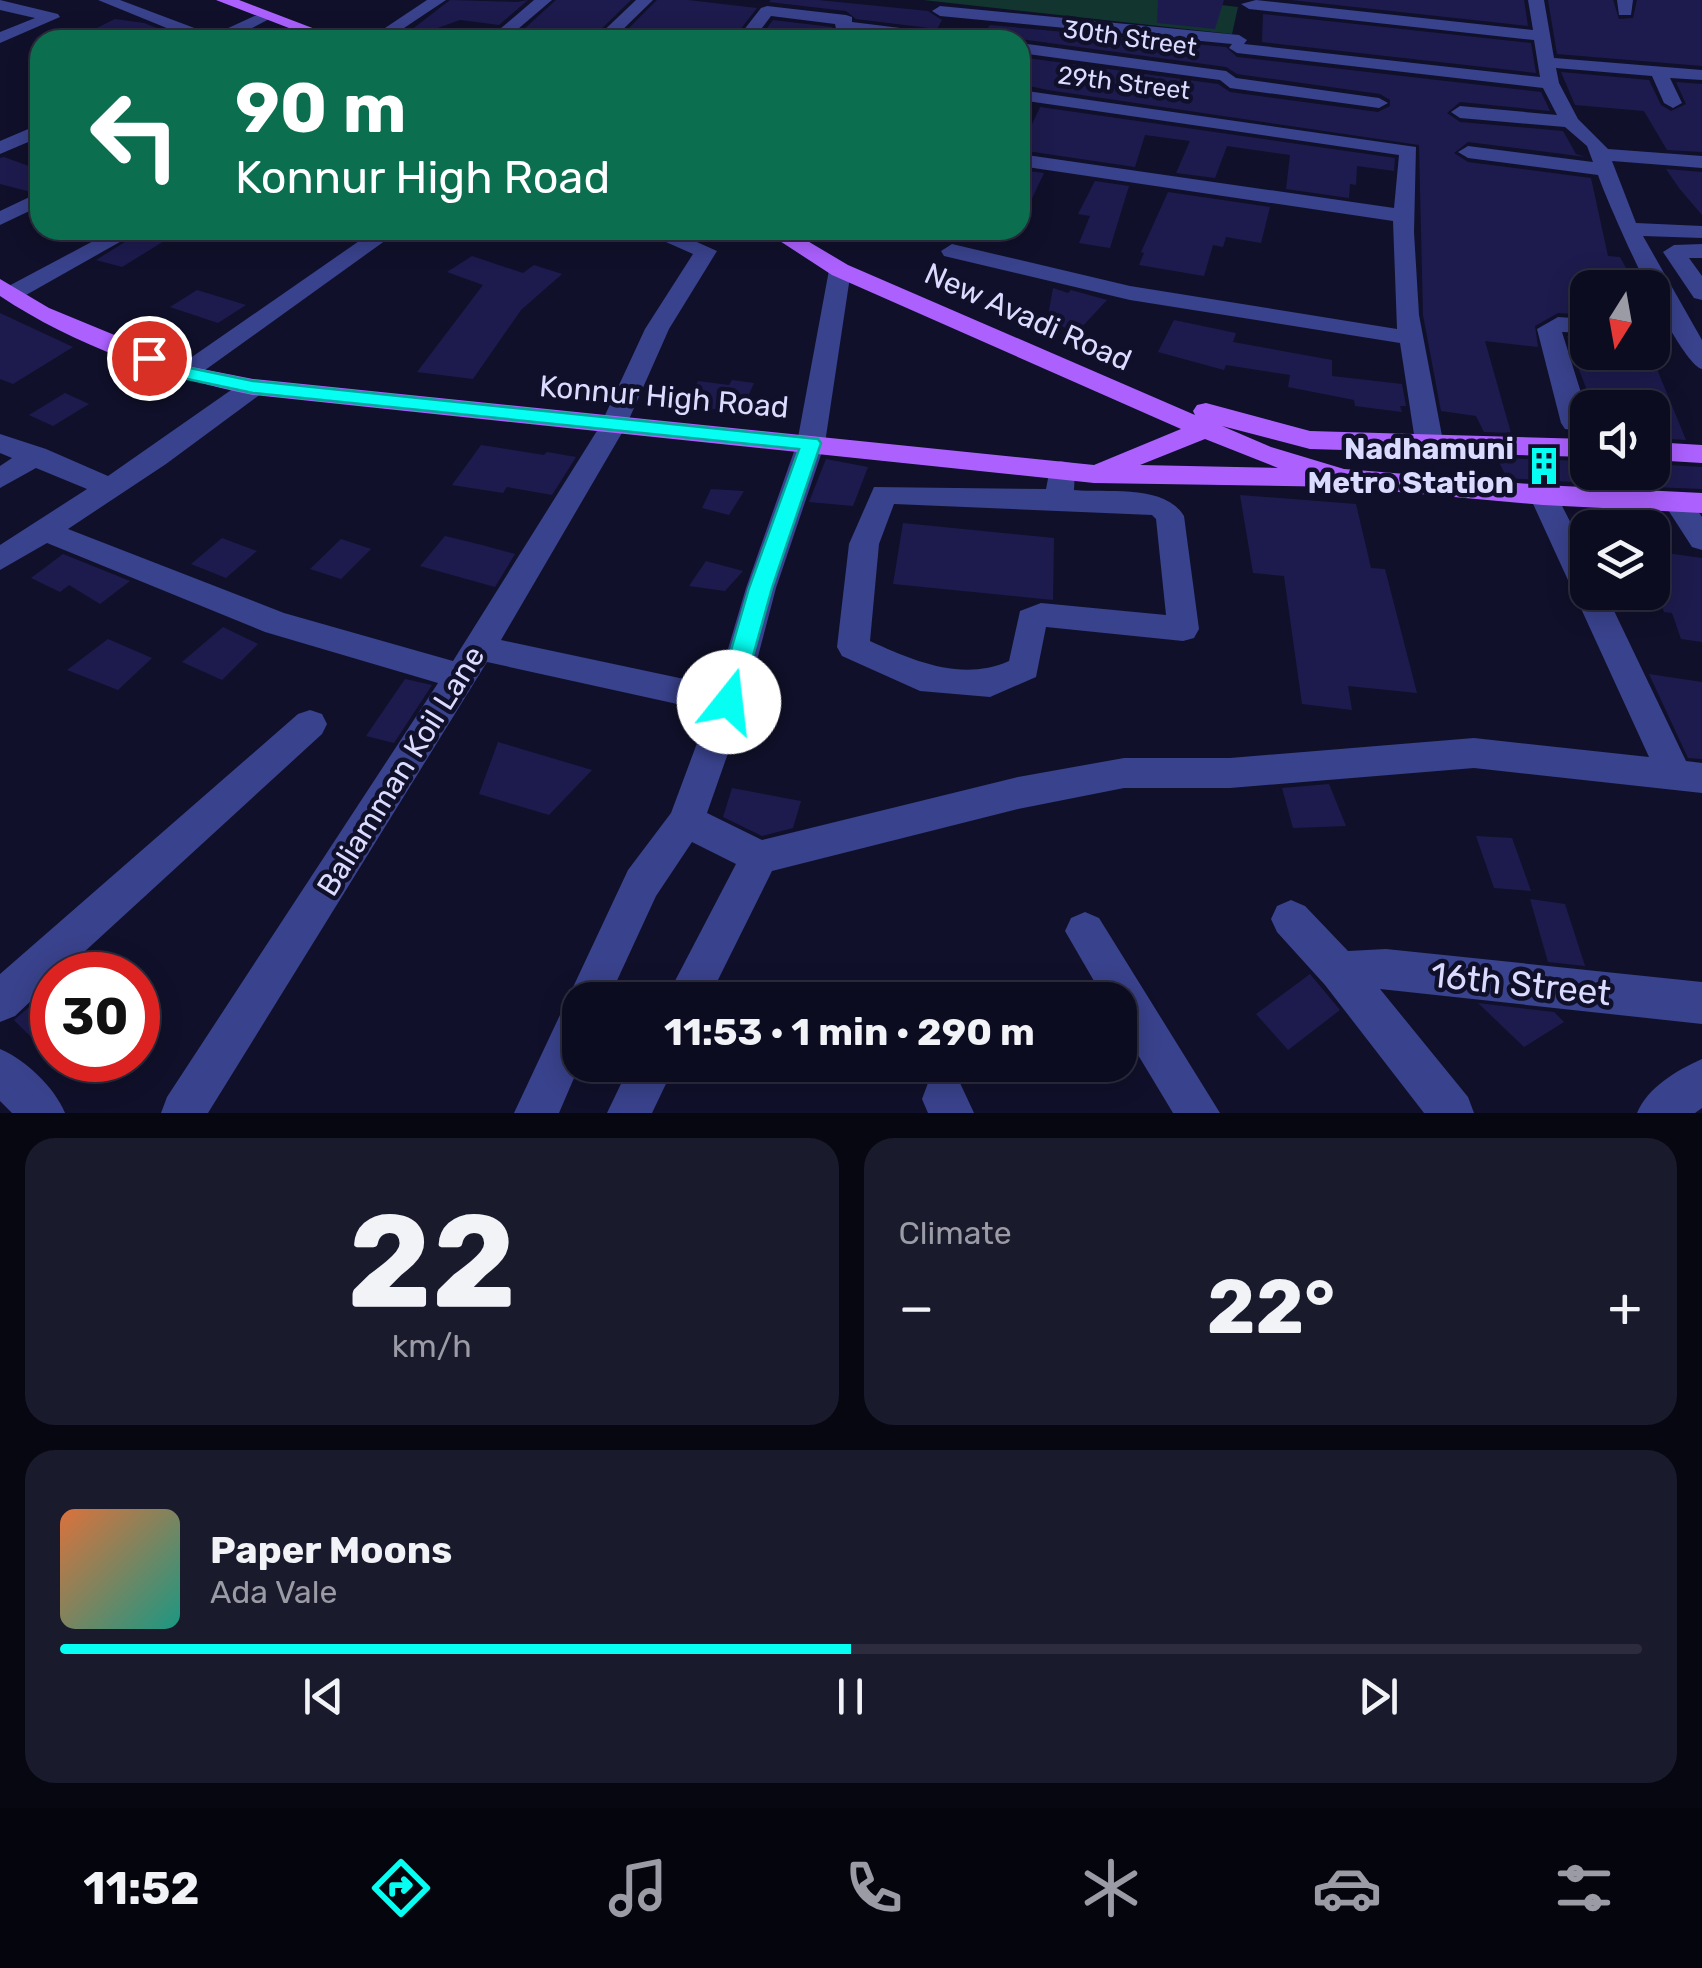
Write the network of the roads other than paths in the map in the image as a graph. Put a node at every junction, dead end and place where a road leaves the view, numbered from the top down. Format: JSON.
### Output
{"nodes":[{"id":1,"x":106,"y":0,"type":"edge"},
{"id":2,"x":224,"y":0,"type":"edge"},
{"id":3,"x":251,"y":0,"type":"edge"},
{"id":4,"x":438,"y":0,"type":"edge"},
{"id":5,"x":544,"y":0,"type":"edge"},
{"id":6,"x":645,"y":0,"type":"edge"},
{"id":7,"x":1334,"y":0,"type":"edge"},
{"id":8,"x":1536,"y":0,"type":"edge"},
{"id":9,"x":1249,"y":2,"type":"edge"},
{"id":10,"x":0,"y":5,"type":"edge"},
{"id":11,"x":858,"y":5,"type":"dead end"},
{"id":12,"x":940,"y":11,"type":"dead end"},
{"id":13,"x":1444,"y":14,"type":"dead end"},
{"id":14,"x":267,"y":16,"type":"junction"},
{"id":15,"x":1072,"y":24,"type":"junction"},
{"id":16,"x":839,"y":29,"type":"edge"},
{"id":17,"x":186,"y":30,"type":"edge"},
{"id":18,"x":236,"y":30,"type":"edge"},
{"id":19,"x":307,"y":30,"type":"edge"},
{"id":20,"x":333,"y":30,"type":"edge"},
{"id":21,"x":391,"y":30,"type":"edge"},
{"id":22,"x":507,"y":30,"type":"edge"},
{"id":23,"x":613,"y":30,"type":"edge"},
{"id":24,"x":752,"y":30,"type":"edge"},
{"id":25,"x":1152,"y":32,"type":"junction"},
{"id":26,"x":1540,"y":36,"type":"junction"},
{"id":27,"x":0,"y":41,"type":"edge"},
{"id":28,"x":1238,"y":44,"type":"junction"},
{"id":29,"x":1030,"y":50,"type":"edge"},
{"id":30,"x":1058,"y":54,"type":"junction"},
{"id":31,"x":0,"y":56,"type":"edge"},
{"id":32,"x":1143,"y":65,"type":"junction"},
{"id":33,"x":1548,"y":72,"type":"junction"},
{"id":34,"x":1659,"y":72,"type":"junction"},
{"id":35,"x":1702,"y":75,"type":"edge"},
{"id":36,"x":1230,"y":82,"type":"junction"},
{"id":37,"x":1030,"y":96,"type":"edge"},
{"id":38,"x":1379,"y":103,"type":"dead end"},
{"id":39,"x":1674,"y":103,"type":"dead end"},
{"id":40,"x":1460,"y":112,"type":"dead end"},
{"id":41,"x":1221,"y":121,"type":"junction"},
{"id":42,"x":1570,"y":122,"type":"junction"},
{"id":43,"x":30,"y":134,"type":"edge"},
{"id":44,"x":0,"y":148,"type":"edge"},
{"id":45,"x":1468,"y":152,"type":"dead end"},
{"id":46,"x":1030,"y":162,"type":"edge"},
{"id":47,"x":1602,"y":162,"type":"junction"},
{"id":48,"x":1702,"y":162,"type":"edge"},
{"id":49,"x":30,"y":203,"type":"edge"},
{"id":50,"x":1405,"y":216,"type":"junction"},
{"id":51,"x":0,"y":218,"type":"edge"},
{"id":52,"x":1628,"y":229,"type":"junction"},
{"id":53,"x":1702,"y":232,"type":"edge"},
{"id":54,"x":109,"y":240,"type":"edge"},
{"id":55,"x":374,"y":240,"type":"edge"},
{"id":56,"x":677,"y":240,"type":"edge"},
{"id":57,"x":790,"y":240,"type":"edge"},
{"id":58,"x":814,"y":240,"type":"edge"},
{"id":59,"x":952,"y":251,"type":"dead end"},
{"id":60,"x":1702,"y":251,"type":"edge"},
{"id":61,"x":840,"y":270,"type":"junction"},
{"id":62,"x":1650,"y":270,"type":"edge"},
{"id":63,"x":6,"y":290,"type":"edge"},
{"id":64,"x":1670,"y":295,"type":"edge"},
{"id":65,"x":1702,"y":296,"type":"edge"},
{"id":66,"x":1670,"y":306,"type":"edge"},
{"id":67,"x":1570,"y":325,"type":"edge"},
{"id":68,"x":1411,"y":338,"type":"junction"},
{"id":69,"x":1702,"y":362,"type":"edge"},
{"id":70,"x":185,"y":373,"type":"junction"},
{"id":71,"x":253,"y":387,"type":"junction"},
{"id":72,"x":1570,"y":408,"type":"edge"},
{"id":73,"x":1212,"y":421,"type":"junction"},
{"id":74,"x":613,"y":426,"type":"junction"},
{"id":75,"x":1429,"y":441,"type":"junction"},
{"id":76,"x":0,"y":443,"type":"edge"},
{"id":77,"x":811,"y":443,"type":"junction"},
{"id":78,"x":1570,"y":447,"type":"edge"},
{"id":79,"x":1670,"y":452,"type":"edge"},
{"id":80,"x":1311,"y":454,"type":"junction"},
{"id":81,"x":1702,"y":454,"type":"edge"},
{"id":82,"x":36,"y":455,"type":"junction"},
{"id":83,"x":1094,"y":474,"type":"junction"},
{"id":84,"x":1343,"y":478,"type":"junction"},
{"id":85,"x":0,"y":479,"type":"edge"},
{"id":86,"x":1060,"y":484,"type":"junction"},
{"id":87,"x":111,"y":488,"type":"junction"},
{"id":88,"x":1543,"y":495,"type":"junction"},
{"id":89,"x":1690,"y":502,"type":"edge"},
{"id":90,"x":44,"y":530,"type":"junction"},
{"id":91,"x":1702,"y":540,"type":"edge"},
{"id":92,"x":1570,"y":553,"type":"edge"},
{"id":93,"x":0,"y":559,"type":"edge"},
{"id":94,"x":1598,"y":610,"type":"edge"},
{"id":95,"x":469,"y":662,"type":"junction"},
{"id":96,"x":729,"y":702,"type":"junction"},
{"id":97,"x":310,"y":724,"type":"dead end"},
{"id":98,"x":1688,"y":776,"type":"edge"},
{"id":99,"x":686,"y":822,"type":"junction"},
{"id":100,"x":760,"y":857,"type":"junction"},
{"id":101,"x":1291,"y":919,"type":"dead end"},
{"id":102,"x":1084,"y":931,"type":"dead end"},
{"id":103,"x":1339,"y":971,"type":"junction"},
{"id":104,"x":595,"y":982,"type":"edge"},
{"id":105,"x":695,"y":982,"type":"edge"},
{"id":106,"x":0,"y":1001,"type":"edge"},
{"id":107,"x":1702,"y":1003,"type":"edge"},
{"id":108,"x":562,"y":1056,"type":"edge"},
{"id":109,"x":0,"y":1071,"type":"edge"},
{"id":110,"x":1702,"y":1081,"type":"edge"},
{"id":111,"x":644,"y":1082,"type":"edge"},
{"id":112,"x":1665,"y":1111,"type":"edge"},
{"id":113,"x":43,"y":1113,"type":"edge"},
{"id":114,"x":182,"y":1113,"type":"edge"},
{"id":115,"x":536,"y":1113,"type":"edge"},
{"id":116,"x":628,"y":1113,"type":"edge"},
{"id":117,"x":1198,"y":1113,"type":"edge"},
{"id":118,"x":1452,"y":1113,"type":"edge"}],
"edges":[{"from":1,"to":17,"type":"street"},
{"from":2,"to":14,"type":"main road"},
{"from":3,"to":20,"type":"main road"},
{"from":4,"to":21,"type":"street"},
{"from":5,"to":22,"type":"street"},
{"from":6,"to":23,"type":"street"},
{"from":7,"to":13,"type":"street"},
{"from":8,"to":26,"type":"street"},
{"from":9,"to":26,"type":"street"},
{"from":9,"to":28,"type":"street"},
{"from":10,"to":27,"type":"street"},
{"from":11,"to":16,"type":"street"},
{"from":12,"to":15,"type":"street"},
{"from":14,"to":18,"type":"street"},
{"from":14,"to":19,"type":"main road"},
{"from":15,"to":25,"type":"street"},
{"from":15,"to":30,"type":"street"},
{"from":16,"to":24,"type":"street"},
{"from":25,"to":28,"type":"street"},
{"from":25,"to":32,"type":"street"},
{"from":26,"to":33,"type":"street"},
{"from":27,"to":31,"type":"street"},
{"from":28,"to":33,"type":"street"},
{"from":28,"to":36,"type":"street"},
{"from":29,"to":30,"type":"street","name":"30th Street"},
{"from":30,"to":32,"type":"street","name":"30th Street"},
{"from":32,"to":36,"type":"street","name":"30th Street"},
{"from":33,"to":34,"type":"street"},
{"from":33,"to":42,"type":"street"},
{"from":34,"to":35,"type":"street"},
{"from":34,"to":39,"type":"street"},
{"from":36,"to":38,"type":"street","name":"30th Street"},
{"from":36,"to":41,"type":"street"},
{"from":37,"to":41,"type":"street","name":"29th Street"},
{"from":40,"to":42,"type":"street"},
{"from":41,"to":50,"type":"street","name":"29th Street"},
{"from":42,"to":47,"type":"street"},
{"from":43,"to":44,"type":"street"},
{"from":45,"to":47,"type":"street"},
{"from":46,"to":50,"type":"street"},
{"from":47,"to":48,"type":"street"},
{"from":47,"to":52,"type":"street"},
{"from":49,"to":51,"type":"street"},
{"from":50,"to":68,"type":"street"},
{"from":52,"to":53,"type":"street"},
{"from":52,"to":62,"type":"street"},
{"from":54,"to":63,"type":"street"},
{"from":55,"to":70,"type":"street"},
{"from":56,"to":74,"type":"street","name":"Baliamman Koil Lane"},
{"from":57,"to":61,"type":"main road","name":"New Avadi Road"},
{"from":58,"to":73,"type":"main road","name":"New Avadi Road"},
{"from":59,"to":68,"type":"street"},
{"from":60,"to":65,"type":"street"},
{"from":61,"to":73,"type":"main road","name":"New Avadi Road"},
{"from":61,"to":77,"type":"street"},
{"from":63,"to":70,"type":"main road","name":"Konnur High Road"},
{"from":64,"to":65,"type":"street"},
{"from":66,"to":69,"type":"street"},
{"from":67,"to":72,"type":"street"},
{"from":68,"to":75,"type":"street"},
{"from":70,"to":71,"type":"main road","name":"Konnur High Road"},
{"from":71,"to":74,"type":"main road","name":"Konnur High Road"},
{"from":71,"to":87,"type":"street"},
{"from":73,"to":80,"type":"main road","name":"New Avadi Road"},
{"from":73,"to":83,"type":"main road"},
{"from":74,"to":77,"type":"main road","name":"Konnur High Road"},
{"from":74,"to":95,"type":"street","name":"Baliamman Koil Lane"},
{"from":75,"to":78,"type":"main road","name":"New Avadi Road"},
{"from":75,"to":80,"type":"main road","name":"New Avadi Road"},
{"from":76,"to":82,"type":"street"},
{"from":77,"to":86,"type":"main road","name":"Konnur High Road"},
{"from":77,"to":96,"type":"street"},
{"from":79,"to":81,"type":"main road"},
{"from":80,"to":84,"type":"main road","name":"New Avadi Road"},
{"from":82,"to":85,"type":"street"},
{"from":82,"to":87,"type":"street"},
{"from":83,"to":84,"type":"main road","name":"Konnur High Road"},
{"from":83,"to":86,"type":"main road","name":"Konnur High Road"},
{"from":84,"to":88,"type":"main road","name":"New Avadi Road"},
{"from":86,"to":86,"type":"street"},
{"from":87,"to":90,"type":"street"},
{"from":88,"to":89,"type":"main road","name":"New Avadi Road"},
{"from":88,"to":92,"type":"street"},
{"from":89,"to":91,"type":"street"},
{"from":90,"to":93,"type":"street"},
{"from":90,"to":95,"type":"street"},
{"from":94,"to":98,"type":"street"},
{"from":95,"to":96,"type":"street"},
{"from":95,"to":114,"type":"street","name":"Baliamman Koil Lane"},
{"from":96,"to":99,"type":"street"},
{"from":97,"to":106,"type":"street"},
{"from":98,"to":100,"type":"street"},
{"from":99,"to":100,"type":"street"},
{"from":99,"to":104,"type":"street"},
{"from":100,"to":105,"type":"street"},
{"from":101,"to":103,"type":"street"},
{"from":102,"to":117,"type":"street"},
{"from":103,"to":107,"type":"street","name":"16th Street"},
{"from":103,"to":118,"type":"street"},
{"from":108,"to":115,"type":"street"},
{"from":109,"to":113,"type":"street"},
{"from":110,"to":112,"type":"street"},
{"from":111,"to":116,"type":"street"}]}
